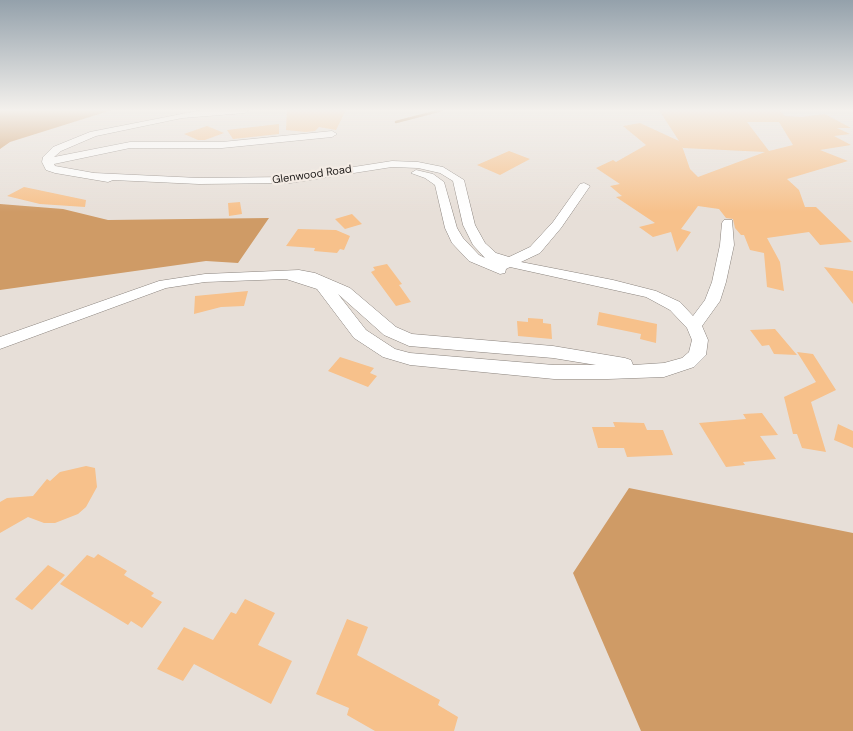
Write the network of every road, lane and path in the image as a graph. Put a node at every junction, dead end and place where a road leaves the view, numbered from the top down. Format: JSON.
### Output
{"nodes":[{"id":1,"x":69,"y":144,"type":"edge"},
{"id":2,"x":231,"y":144,"type":"edge"},
{"id":3,"x":47,"y":162,"type":"junction"},
{"id":4,"x":97,"y":176,"type":"junction"},
{"id":5,"x":584,"y":186,"type":"dead end"},
{"id":6,"x":728,"y":223,"type":"dead end"},
{"id":7,"x":508,"y":263,"type":"junction"},
{"id":8,"x":495,"y":269,"type":"junction"},
{"id":9,"x":560,"y":275,"type":"junction"},
{"id":10,"x":694,"y":326,"type":"junction"},
{"id":11,"x":0,"y":343,"type":"edge"}],
"edges":[{"from":1,"to":3,"type":"street"},
{"from":2,"to":3,"type":"street"},
{"from":3,"to":4,"type":"street","name":"Glenwood Road"},
{"from":4,"to":7,"type":"street","name":"Glenwood Road"},
{"from":4,"to":8,"type":"street","name":"Glenwood Road"},
{"from":5,"to":7,"type":"street"},
{"from":6,"to":10,"type":"street"},
{"from":7,"to":8,"type":"street"},
{"from":7,"to":9,"type":"street","name":"Glenwood Road"},
{"from":8,"to":9,"type":"street","name":"Glenwood Road"},
{"from":9,"to":10,"type":"street","name":"Glenwood Road"},
{"from":10,"to":11,"type":"street"}]}
